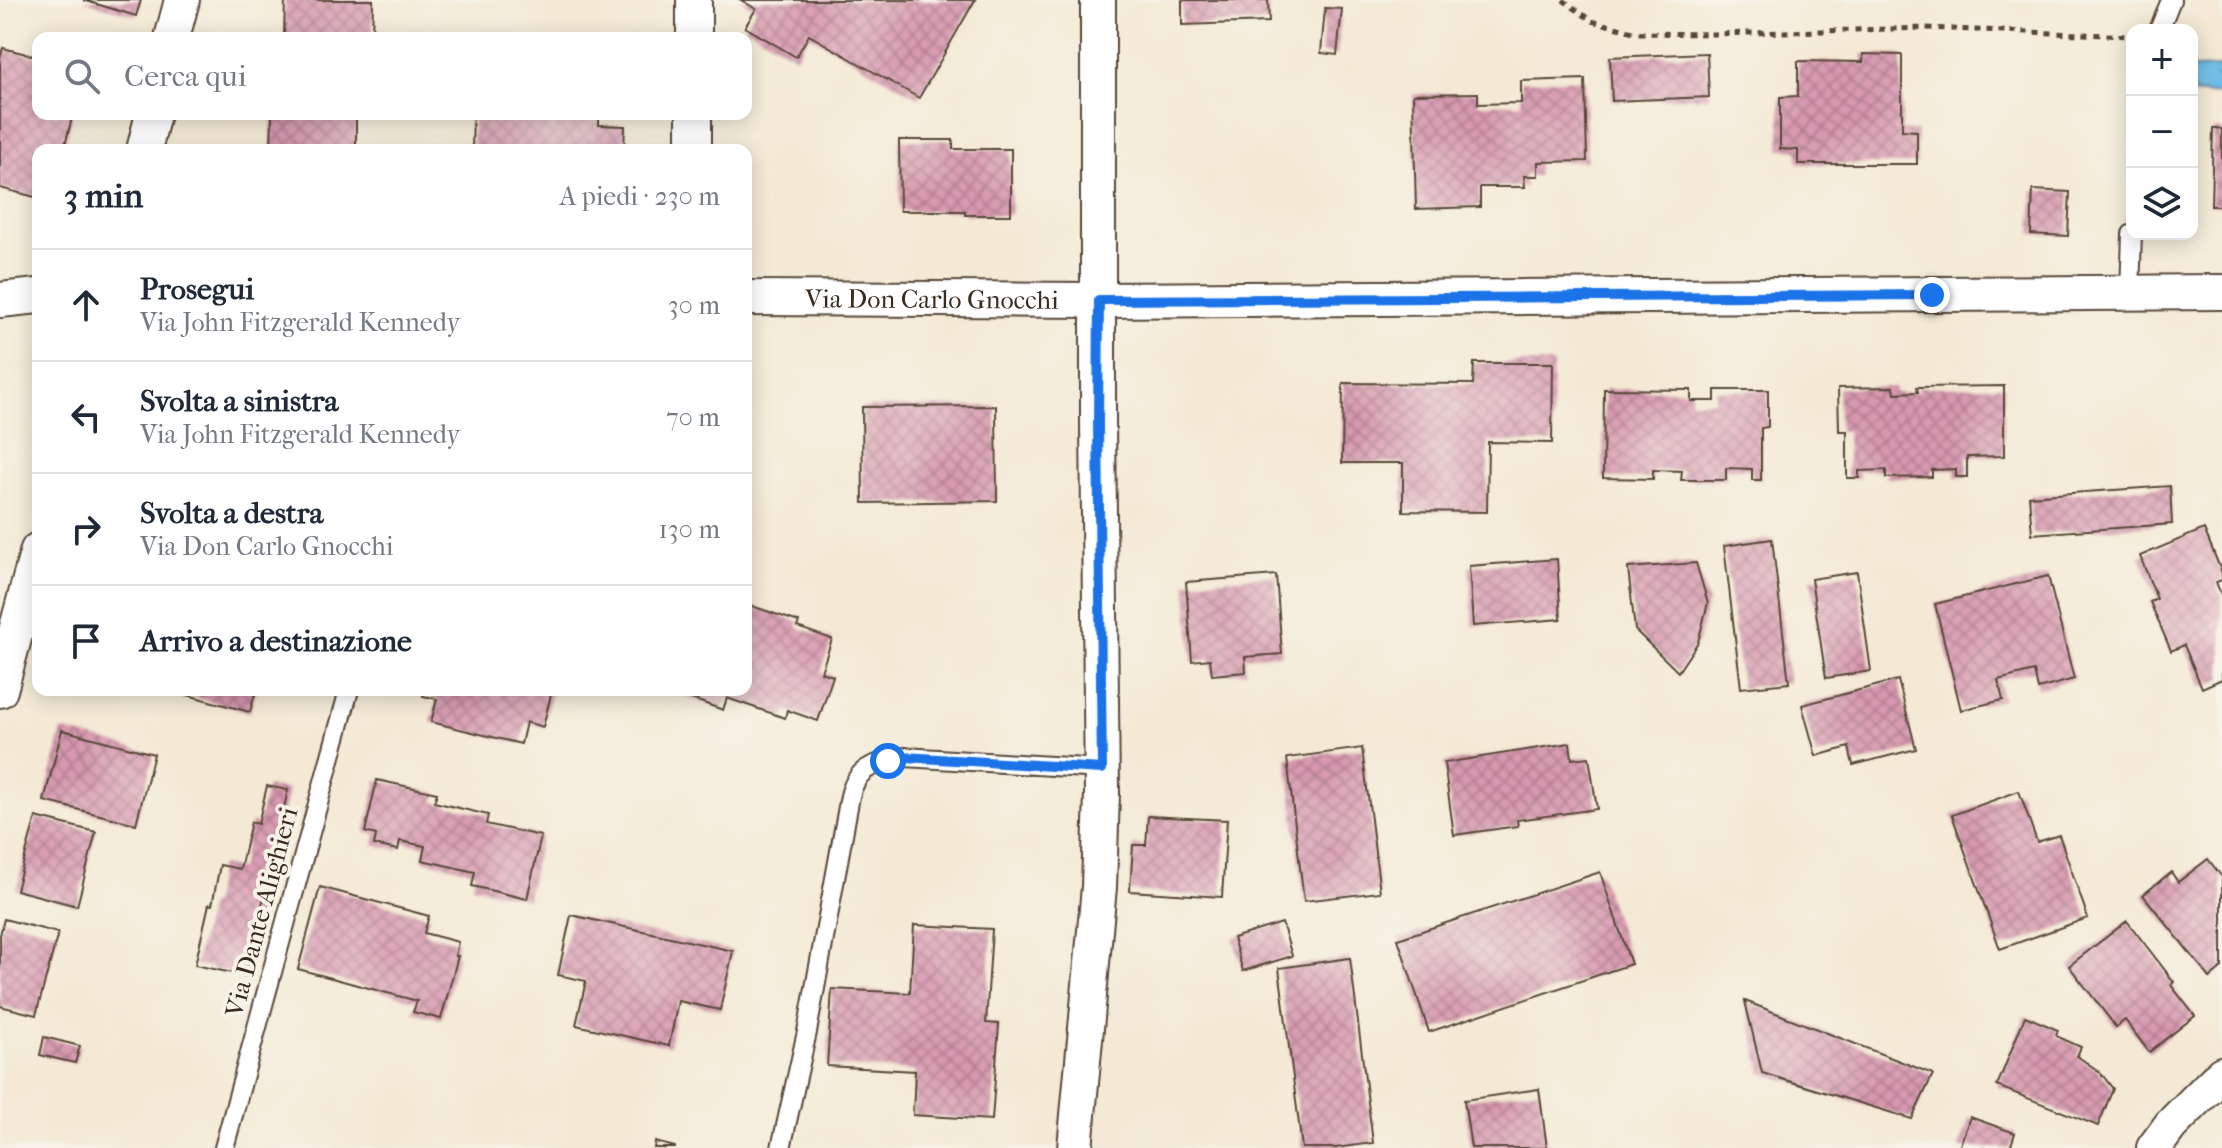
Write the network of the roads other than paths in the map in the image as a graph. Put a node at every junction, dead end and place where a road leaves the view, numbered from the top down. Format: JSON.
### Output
{"nodes":[{"id":1,"x":182,"y":0,"type":"edge"},
{"id":2,"x":694,"y":0,"type":"edge"},
{"id":3,"x":1098,"y":0,"type":"edge"},
{"id":4,"x":2171,"y":0,"type":"edge"},
{"id":5,"x":2161,"y":24,"type":"edge"},
{"id":6,"x":174,"y":32,"type":"edge"},
{"id":7,"x":694,"y":32,"type":"edge"},
{"id":8,"x":152,"y":120,"type":"edge"},
{"id":9,"x":694,"y":120,"type":"edge"},
{"id":10,"x":146,"y":144,"type":"edge"},
{"id":11,"x":694,"y":144,"type":"edge"},
{"id":12,"x":2132,"y":240,"type":"edge"},
{"id":13,"x":2222,"y":292,"type":"edge"},
{"id":14,"x":2130,"y":293,"type":"junction"},
{"id":15,"x":32,"y":297,"type":"edge"},
{"id":16,"x":752,"y":298,"type":"edge"},
{"id":17,"x":0,"y":300,"type":"edge"},
{"id":18,"x":1099,"y":300,"type":"junction"},
{"id":19,"x":32,"y":572,"type":"edge"},
{"id":20,"x":0,"y":690,"type":"edge"},
{"id":21,"x":347,"y":696,"type":"edge"},
{"id":22,"x":1102,"y":769,"type":"junction"},
{"id":23,"x":2222,"y":1074,"type":"edge"},
{"id":24,"x":224,"y":1148,"type":"edge"},
{"id":25,"x":781,"y":1148,"type":"edge"},
{"id":26,"x":1075,"y":1148,"type":"edge"},
{"id":27,"x":2154,"y":1148,"type":"edge"}],
"edges":[{"from":1,"to":6,"type":"street"},
{"from":2,"to":7,"type":"street"},
{"from":3,"to":18,"type":"street"},
{"from":4,"to":5,"type":"lane"},
{"from":8,"to":10,"type":"street"},
{"from":9,"to":11,"type":"street"},
{"from":12,"to":14,"type":"lane"},
{"from":13,"to":14,"type":"street","name":"Via Don Carlo Gnocchi"},
{"from":14,"to":18,"type":"street","name":"Via Don Carlo Gnocchi"},
{"from":15,"to":17,"type":"street"},
{"from":16,"to":18,"type":"street","name":"Via Don Carlo Gnocchi"},
{"from":18,"to":22,"type":"street"},
{"from":19,"to":20,"type":"street"},
{"from":21,"to":24,"type":"lane","name":"Via Dante Alighieri"},
{"from":22,"to":25,"type":"lane"},
{"from":22,"to":26,"type":"street"},
{"from":23,"to":27,"type":"street"}]}
